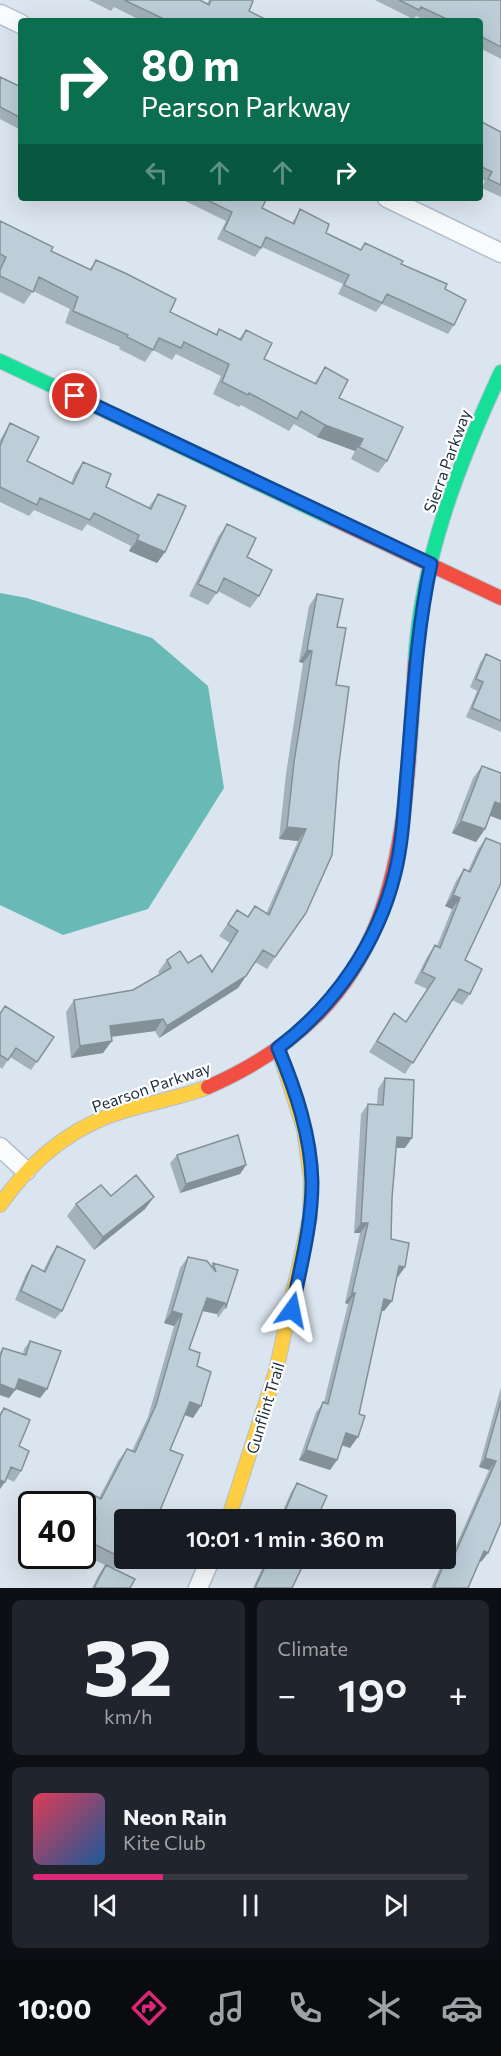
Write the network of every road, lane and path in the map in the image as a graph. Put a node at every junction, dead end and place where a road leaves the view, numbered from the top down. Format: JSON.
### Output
{"nodes":[{"id":1,"x":0,"y":14,"type":"edge"},
{"id":2,"x":18,"y":23,"type":"edge"},
{"id":3,"x":393,"y":201,"type":"edge"},
{"id":4,"x":501,"y":253,"type":"edge"},
{"id":5,"x":0,"y":362,"type":"edge"},
{"id":6,"x":501,"y":372,"type":"edge"},
{"id":7,"x":431,"y":564,"type":"junction"},
{"id":8,"x":501,"y":598,"type":"edge"},
{"id":9,"x":278,"y":1048,"type":"junction"},
{"id":10,"x":0,"y":1147,"type":"edge"},
{"id":11,"x":26,"y":1171,"type":"junction"},
{"id":12,"x":0,"y":1205,"type":"edge"},
{"id":13,"x":232,"y":1509,"type":"edge"},
{"id":14,"x":206,"y":1569,"type":"edge"},
{"id":15,"x":198,"y":1588,"type":"edge"}],
"edges":[{"from":1,"to":2,"type":"street"},
{"from":3,"to":4,"type":"street"},
{"from":5,"to":7,"type":"street"},
{"from":6,"to":7,"type":"street","name":"Sierra Parkway"},
{"from":7,"to":8,"type":"street"},
{"from":7,"to":9,"type":"street","name":"Pearson Parkway"},
{"from":9,"to":11,"type":"street","name":"Pearson Parkway"},
{"from":9,"to":13,"type":"street","name":"Gunflint Trail"},
{"from":10,"to":11,"type":"street"},
{"from":11,"to":12,"type":"street","name":"Pearson Parkway"},
{"from":14,"to":15,"type":"street"}]}
